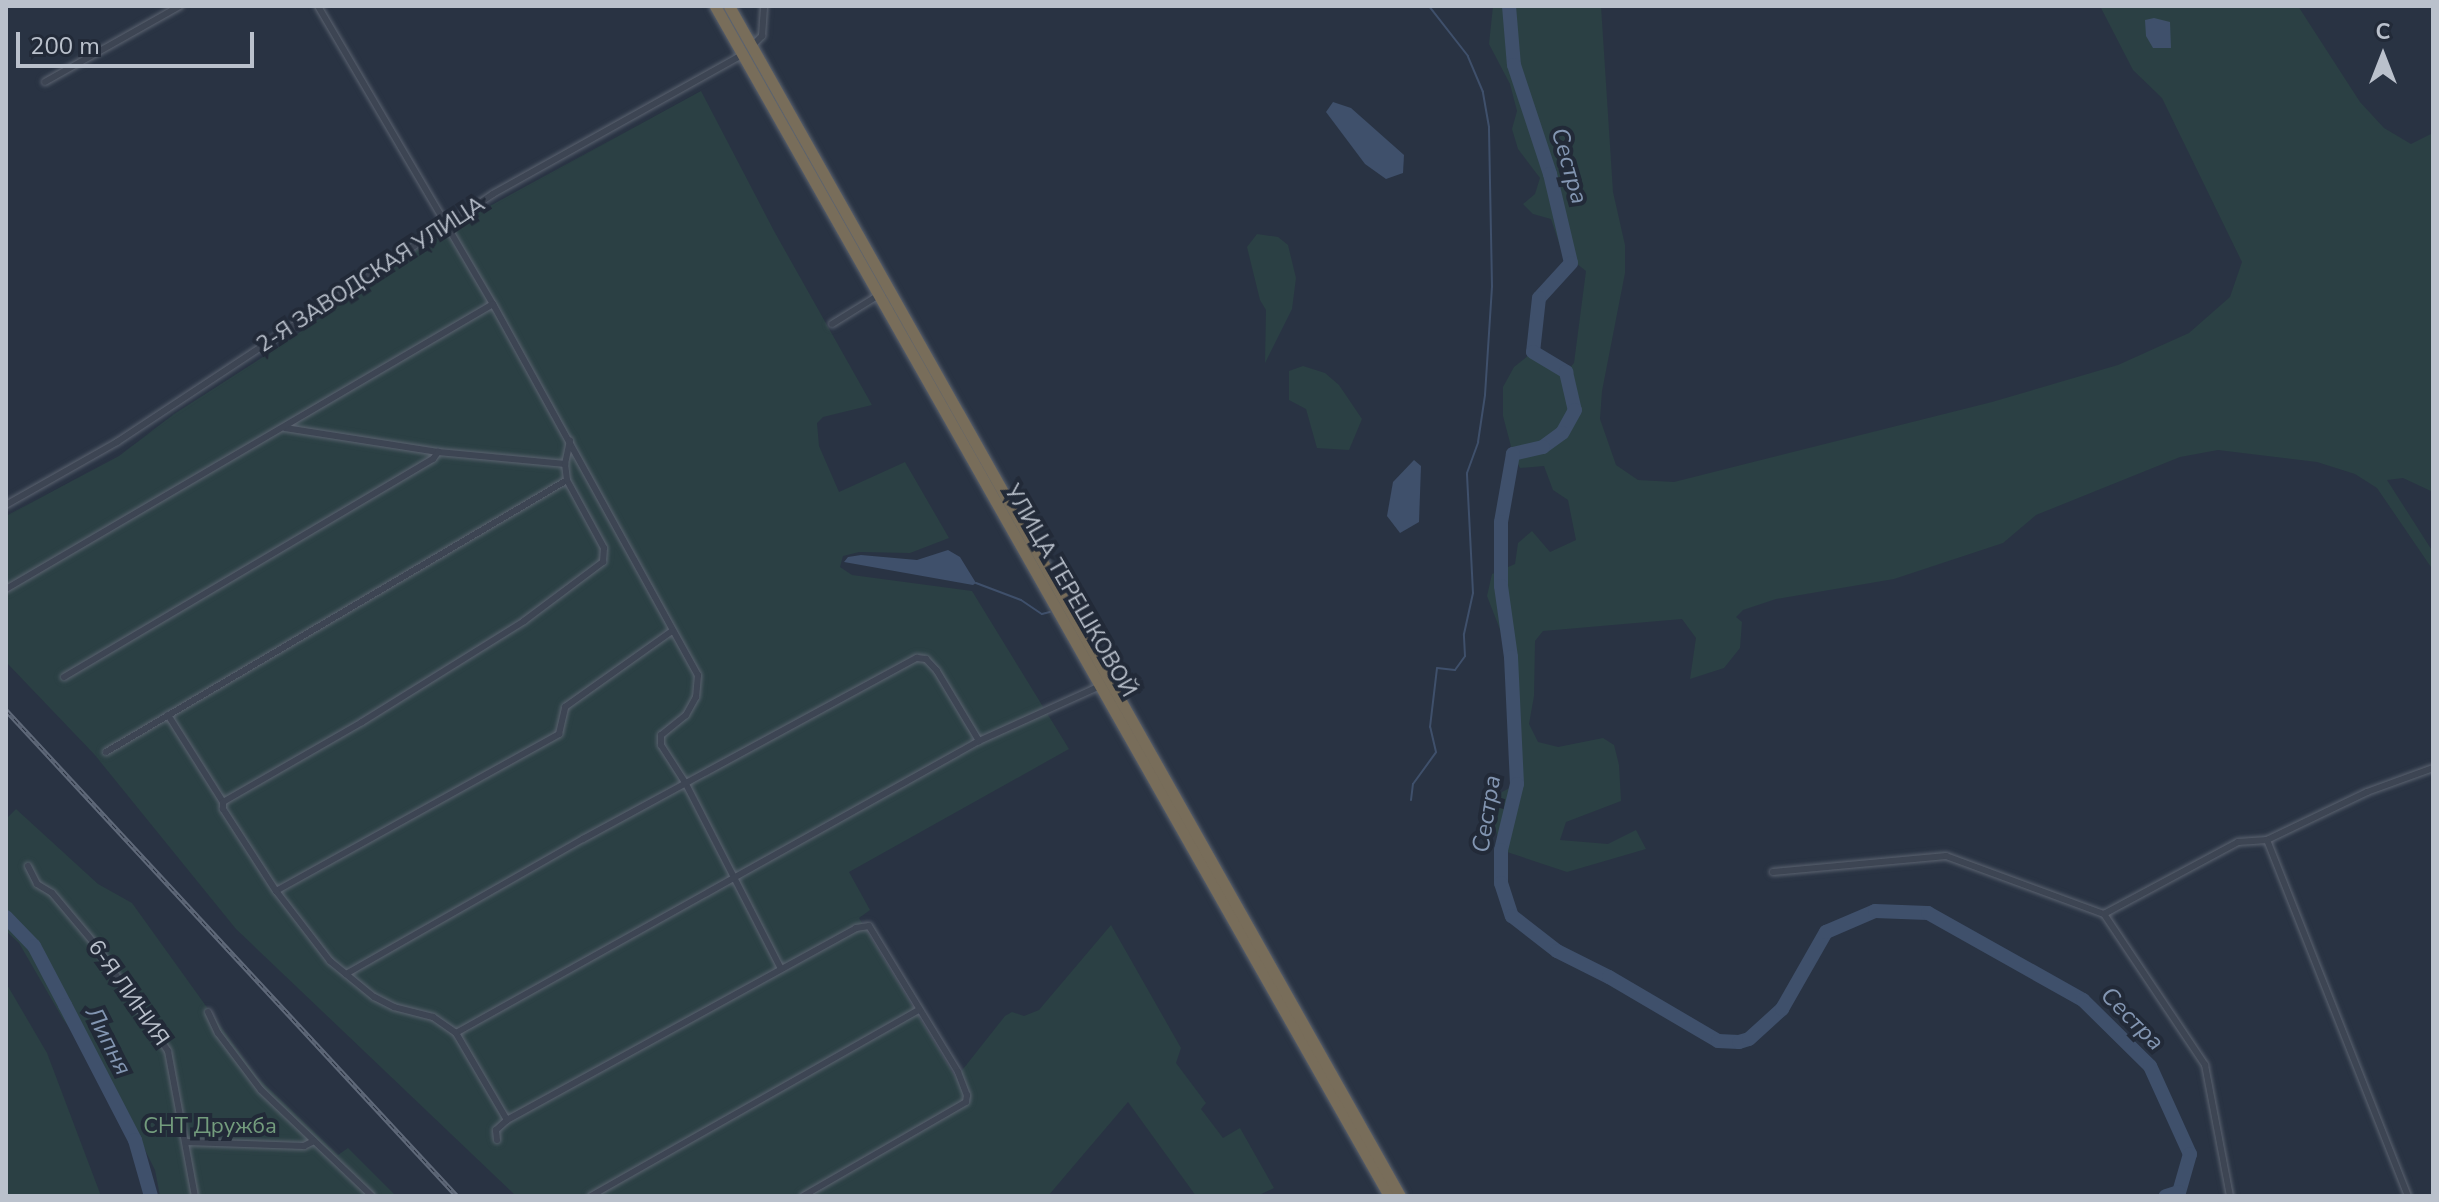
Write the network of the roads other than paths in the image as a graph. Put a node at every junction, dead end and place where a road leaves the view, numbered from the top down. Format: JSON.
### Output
{"nodes":[{"id":1,"x":180,"y":6,"type":"edge"},
{"id":2,"x":318,"y":6,"type":"edge"},
{"id":3,"x":715,"y":6,"type":"edge"},
{"id":4,"x":729,"y":6,"type":"edge"},
{"id":5,"x":764,"y":7,"type":"edge"},
{"id":6,"x":747,"y":51,"type":"junction"},
{"id":7,"x":45,"y":82,"type":"dead end"},
{"id":8,"x":447,"y":223,"type":"junction"},
{"id":9,"x":879,"y":295,"type":"junction"},
{"id":10,"x":493,"y":304,"type":"junction"},
{"id":11,"x":832,"y":324,"type":"dead end"},
{"id":12,"x":285,"y":428,"type":"junction"},
{"id":13,"x":570,"y":441,"type":"junction"},
{"id":14,"x":438,"y":452,"type":"junction"},
{"id":15,"x":565,"y":464,"type":"junction"},
{"id":16,"x":567,"y":480,"type":"junction"},
{"id":17,"x":6,"y":505,"type":"edge"},
{"id":18,"x":6,"y":589,"type":"edge"},
{"id":19,"x":672,"y":631,"type":"junction"},
{"id":20,"x":64,"y":677,"type":"dead end"},
{"id":21,"x":1101,"y":685,"type":"junction"},
{"id":22,"x":168,"y":715,"type":"junction"},
{"id":23,"x":979,"y":741,"type":"junction"},
{"id":24,"x":106,"y":752,"type":"dead end"},
{"id":25,"x":2433,"y":768,"type":"edge"},
{"id":26,"x":686,"y":784,"type":"junction"},
{"id":27,"x":223,"y":802,"type":"junction"},
{"id":28,"x":2267,"y":840,"type":"junction"},
{"id":29,"x":28,"y":866,"type":"dead end"},
{"id":30,"x":1773,"y":872,"type":"dead end"},
{"id":31,"x":732,"y":878,"type":"junction"},
{"id":32,"x":276,"y":891,"type":"junction"},
{"id":33,"x":2104,"y":914,"type":"junction"},
{"id":34,"x":781,"y":969,"type":"junction"},
{"id":35,"x":346,"y":974,"type":"junction"},
{"id":36,"x":919,"y":1010,"type":"junction"},
{"id":37,"x":208,"y":1012,"type":"dead end"},
{"id":38,"x":456,"y":1033,"type":"junction"},
{"id":39,"x":507,"y":1120,"type":"junction"},
{"id":40,"x":497,"y":1140,"type":"dead end"},
{"id":41,"x":314,"y":1141,"type":"junction"},
{"id":42,"x":187,"y":1142,"type":"junction"},
{"id":43,"x":195,"y":1196,"type":"edge"},
{"id":44,"x":372,"y":1196,"type":"edge"},
{"id":45,"x":591,"y":1196,"type":"edge"},
{"id":46,"x":803,"y":1196,"type":"edge"},
{"id":47,"x":1389,"y":1196,"type":"edge"},
{"id":48,"x":1400,"y":1196,"type":"edge"},
{"id":49,"x":2230,"y":1196,"type":"edge"},
{"id":50,"x":2408,"y":1196,"type":"edge"}],
"edges":[{"from":1,"to":7,"type":"street"},
{"from":2,"to":8,"type":"street"},
{"from":3,"to":6,"type":"highway","name":"УЛИЦА ТЕРЕШКОВОЙ"},
{"from":4,"to":6,"type":"highway","name":"УЛИЦА ТЕРЕШКОВОЙ"},
{"from":5,"to":6,"type":"street"},
{"from":6,"to":8,"type":"street","name":"2-Я ЗАВОДСКАЯ УЛИЦА"},
{"from":6,"to":9,"type":"highway","name":"УЛИЦА ТЕРЕШКОВОЙ"},
{"from":6,"to":48,"type":"highway","name":"УЛИЦА ТЕРЕШКОВОЙ"},
{"from":8,"to":10,"type":"street"},
{"from":8,"to":17,"type":"street","name":"2-Я ЗАВОДСКАЯ УЛИЦА"},
{"from":9,"to":11,"type":"street"},
{"from":9,"to":21,"type":"highway","name":"УЛИЦА ТЕРЕШКОВОЙ"},
{"from":10,"to":12,"type":"street"},
{"from":10,"to":13,"type":"street"},
{"from":12,"to":14,"type":"street"},
{"from":12,"to":18,"type":"street"},
{"from":13,"to":15,"type":"street"},
{"from":13,"to":19,"type":"street"},
{"from":14,"to":15,"type":"street"},
{"from":14,"to":20,"type":"street"},
{"from":15,"to":16,"type":"street"},
{"from":16,"to":22,"type":"street"},
{"from":16,"to":27,"type":"street"},
{"from":19,"to":26,"type":"street"},
{"from":19,"to":32,"type":"street"},
{"from":21,"to":23,"type":"street"},
{"from":21,"to":47,"type":"highway","name":"УЛИЦА ТЕРЕШКОВОЙ"},
{"from":22,"to":24,"type":"street"},
{"from":22,"to":27,"type":"street"},
{"from":23,"to":26,"type":"street"},
{"from":23,"to":31,"type":"street"},
{"from":25,"to":28,"type":"street"},
{"from":26,"to":31,"type":"street"},
{"from":26,"to":35,"type":"street"},
{"from":27,"to":32,"type":"street"},
{"from":28,"to":33,"type":"street"},
{"from":28,"to":50,"type":"street"},
{"from":29,"to":42,"type":"street","name":"6-Я ЛИНИЯ"},
{"from":30,"to":33,"type":"street"},
{"from":31,"to":34,"type":"street"},
{"from":31,"to":38,"type":"street"},
{"from":32,"to":35,"type":"street"},
{"from":33,"to":49,"type":"street"},
{"from":34,"to":36,"type":"street"},
{"from":34,"to":39,"type":"street"},
{"from":35,"to":38,"type":"street"},
{"from":36,"to":45,"type":"street"},
{"from":36,"to":46,"type":"street"},
{"from":37,"to":41,"type":"street"},
{"from":38,"to":39,"type":"street"},
{"from":39,"to":40,"type":"street"},
{"from":41,"to":42,"type":"street"},
{"from":41,"to":44,"type":"street"},
{"from":42,"to":43,"type":"street","name":"6-Я ЛИНИЯ"}]}
